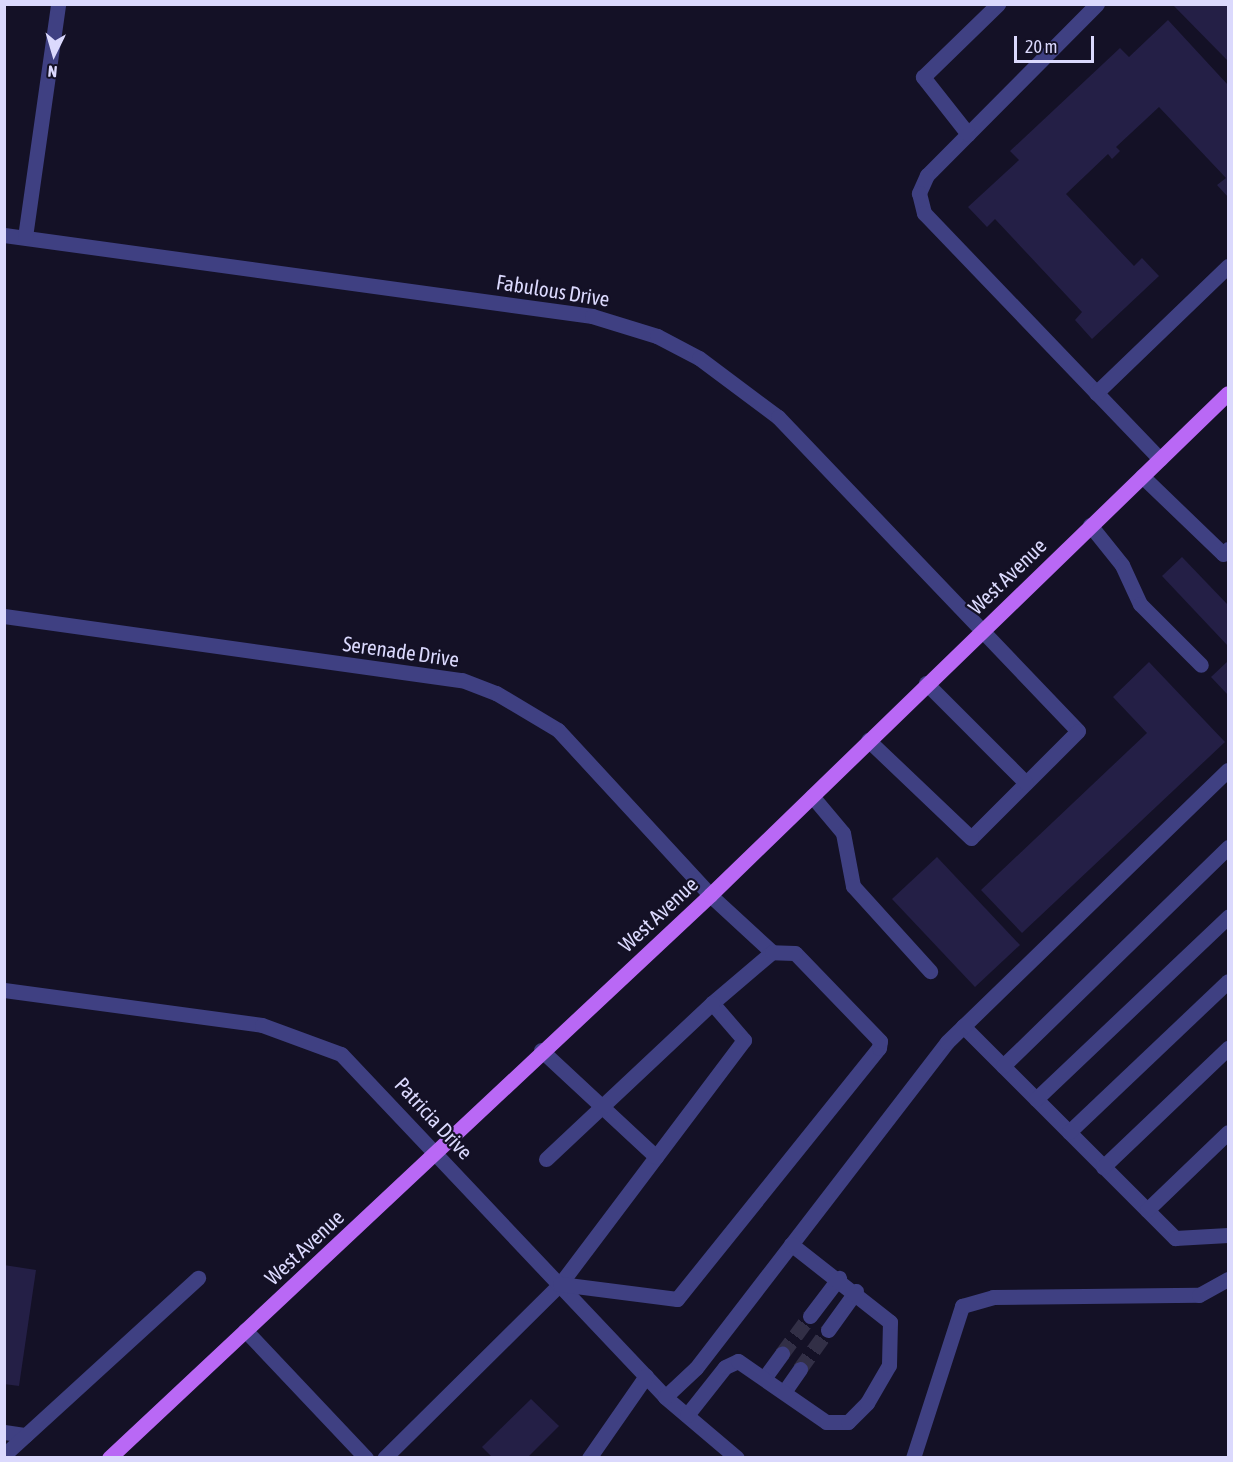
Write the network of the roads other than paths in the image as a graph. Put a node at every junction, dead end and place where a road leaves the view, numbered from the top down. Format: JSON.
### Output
{"nodes":[{"id":1,"x":58,"y":4,"type":"edge"},
{"id":2,"x":998,"y":4,"type":"edge"},
{"id":3,"x":1097,"y":4,"type":"edge"},
{"id":4,"x":968,"y":134,"type":"junction"},
{"id":5,"x":4,"y":235,"type":"edge"},
{"id":6,"x":25,"y":237,"type":"junction"},
{"id":7,"x":1228,"y":266,"type":"edge"},
{"id":8,"x":1096,"y":393,"type":"junction"},
{"id":9,"x":1228,"y":393,"type":"edge"},
{"id":10,"x":1160,"y":459,"type":"junction"},
{"id":11,"x":1142,"y":476,"type":"junction"},
{"id":12,"x":1090,"y":525,"type":"junction"},
{"id":13,"x":1227,"y":554,"type":"edge"},
{"id":14,"x":4,"y":616,"type":"edge"},
{"id":15,"x":980,"y":630,"type":"junction"},
{"id":16,"x":1201,"y":665,"type":"dead end"},
{"id":17,"x":926,"y":683,"type":"junction"},
{"id":18,"x":868,"y":740,"type":"junction"},
{"id":19,"x":1228,"y":770,"type":"edge"},
{"id":20,"x":1026,"y":783,"type":"junction"},
{"id":21,"x":812,"y":796,"type":"junction"},
{"id":22,"x":1228,"y":847,"type":"edge"},
{"id":23,"x":711,"y":895,"type":"junction"},
{"id":24,"x":1228,"y":917,"type":"edge"},
{"id":25,"x":772,"y":952,"type":"junction"},
{"id":26,"x":930,"y":970,"type":"dead end"},
{"id":27,"x":1228,"y":981,"type":"edge"},
{"id":28,"x":4,"y":990,"type":"edge"},
{"id":29,"x":712,"y":1003,"type":"junction"},
{"id":30,"x":963,"y":1026,"type":"junction"},
{"id":31,"x":1228,"y":1048,"type":"edge"},
{"id":32,"x":541,"y":1050,"type":"junction"},
{"id":33,"x":1003,"y":1066,"type":"junction"},
{"id":34,"x":1036,"y":1099,"type":"junction"},
{"id":35,"x":598,"y":1109,"type":"junction"},
{"id":36,"x":1070,"y":1132,"type":"junction"},
{"id":37,"x":1228,"y":1132,"type":"edge"},
{"id":38,"x":437,"y":1151,"type":"junction"},
{"id":39,"x":656,"y":1157,"type":"junction"},
{"id":40,"x":546,"y":1159,"type":"dead end"},
{"id":41,"x":1103,"y":1167,"type":"junction"},
{"id":42,"x":1147,"y":1210,"type":"junction"},
{"id":43,"x":1228,"y":1235,"type":"edge"},
{"id":44,"x":791,"y":1244,"type":"junction"},
{"id":45,"x":198,"y":1278,"type":"dead end"},
{"id":46,"x":839,"y":1278,"type":"junction"},
{"id":47,"x":1228,"y":1279,"type":"edge"},
{"id":48,"x":560,"y":1284,"type":"junction"},
{"id":49,"x":856,"y":1291,"type":"junction"},
{"id":50,"x":810,"y":1316,"type":"tunnel mouth"},
{"id":51,"x":245,"y":1330,"type":"junction"},
{"id":52,"x":828,"y":1330,"type":"tunnel mouth"},
{"id":53,"x":782,"y":1354,"type":"tunnel mouth"},
{"id":54,"x":800,"y":1369,"type":"tunnel mouth"},
{"id":55,"x":646,"y":1376,"type":"junction"},
{"id":56,"x":765,"y":1377,"type":"junction"},
{"id":57,"x":784,"y":1392,"type":"junction"},
{"id":58,"x":665,"y":1397,"type":"junction"},
{"id":59,"x":687,"y":1415,"type":"junction"},
{"id":60,"x":4,"y":1432,"type":"edge"},
{"id":61,"x":26,"y":1436,"type":"junction"},
{"id":62,"x":4,"y":1455,"type":"edge"},
{"id":63,"x":109,"y":1458,"type":"edge"},
{"id":64,"x":366,"y":1458,"type":"edge"},
{"id":65,"x":384,"y":1458,"type":"edge"},
{"id":66,"x":589,"y":1458,"type":"edge"},
{"id":67,"x":737,"y":1458,"type":"edge"},
{"id":68,"x":913,"y":1458,"type":"edge"}],
"edges":[{"from":1,"to":6,"type":"street"},
{"from":2,"to":4,"type":"street"},
{"from":3,"to":4,"type":"street"},
{"from":4,"to":8,"type":"street"},
{"from":5,"to":6,"type":"street","name":"Fabulous Drive"},
{"from":6,"to":15,"type":"street","name":"Fabulous Drive"},
{"from":7,"to":8,"type":"street"},
{"from":8,"to":10,"type":"street"},
{"from":9,"to":10,"type":"main road","name":"West Avenue"},
{"from":10,"to":11,"type":"main road","name":"West Avenue"},
{"from":11,"to":12,"type":"main road","name":"West Avenue"},
{"from":11,"to":13,"type":"street"},
{"from":12,"to":15,"type":"main road","name":"West Avenue"},
{"from":12,"to":16,"type":"street"},
{"from":14,"to":23,"type":"street","name":"Serenade Drive"},
{"from":15,"to":17,"type":"main road","name":"West Avenue"},
{"from":15,"to":20,"type":"street","name":"Fabulous Drive"},
{"from":17,"to":18,"type":"main road","name":"West Avenue"},
{"from":17,"to":20,"type":"street"},
{"from":18,"to":20,"type":"street"},
{"from":18,"to":21,"type":"main road","name":"West Avenue"},
{"from":19,"to":30,"type":"street"},
{"from":21,"to":23,"type":"main road","name":"West Avenue"},
{"from":21,"to":26,"type":"street"},
{"from":22,"to":33,"type":"street"},
{"from":23,"to":25,"type":"street","name":"Serenade Drive"},
{"from":23,"to":32,"type":"main road","name":"West Avenue"},
{"from":24,"to":34,"type":"street"},
{"from":25,"to":29,"type":"street"},
{"from":25,"to":48,"type":"street"},
{"from":27,"to":36,"type":"street"},
{"from":28,"to":38,"type":"street","name":"Patricia Drive"},
{"from":29,"to":35,"type":"street"},
{"from":29,"to":39,"type":"street"},
{"from":30,"to":33,"type":"street"},
{"from":30,"to":44,"type":"street"},
{"from":31,"to":41,"type":"street"},
{"from":32,"to":35,"type":"street"},
{"from":32,"to":38,"type":"main road","name":"West Avenue"},
{"from":33,"to":34,"type":"street"},
{"from":34,"to":36,"type":"street"},
{"from":35,"to":39,"type":"street"},
{"from":35,"to":40,"type":"street"},
{"from":36,"to":41,"type":"street"},
{"from":37,"to":42,"type":"street"},
{"from":38,"to":48,"type":"street","name":"Patricia Drive"},
{"from":38,"to":51,"type":"main road","name":"West Avenue"},
{"from":39,"to":48,"type":"street"},
{"from":41,"to":42,"type":"street"},
{"from":42,"to":43,"type":"street"},
{"from":44,"to":46,"type":"street"},
{"from":44,"to":58,"type":"street"},
{"from":45,"to":61,"type":"street"},
{"from":46,"to":49,"type":"street"},
{"from":46,"to":50,"type":"street"},
{"from":47,"to":68,"type":"street"},
{"from":48,"to":55,"type":"street","name":"Patricia Drive"},
{"from":48,"to":65,"type":"street"},
{"from":49,"to":52,"type":"street"},
{"from":49,"to":57,"type":"street"},
{"from":51,"to":63,"type":"main road","name":"West Avenue"},
{"from":51,"to":64,"type":"street"},
{"from":53,"to":56,"type":"street"},
{"from":54,"to":57,"type":"street"},
{"from":55,"to":58,"type":"street","name":"Patricia Drive"},
{"from":55,"to":66,"type":"street"},
{"from":56,"to":57,"type":"street"},
{"from":56,"to":59,"type":"street"},
{"from":58,"to":59,"type":"street","name":"Patricia Drive"},
{"from":59,"to":67,"type":"street","name":"Patricia Drive"},
{"from":60,"to":61,"type":"street"},
{"from":61,"to":62,"type":"street"}]}
